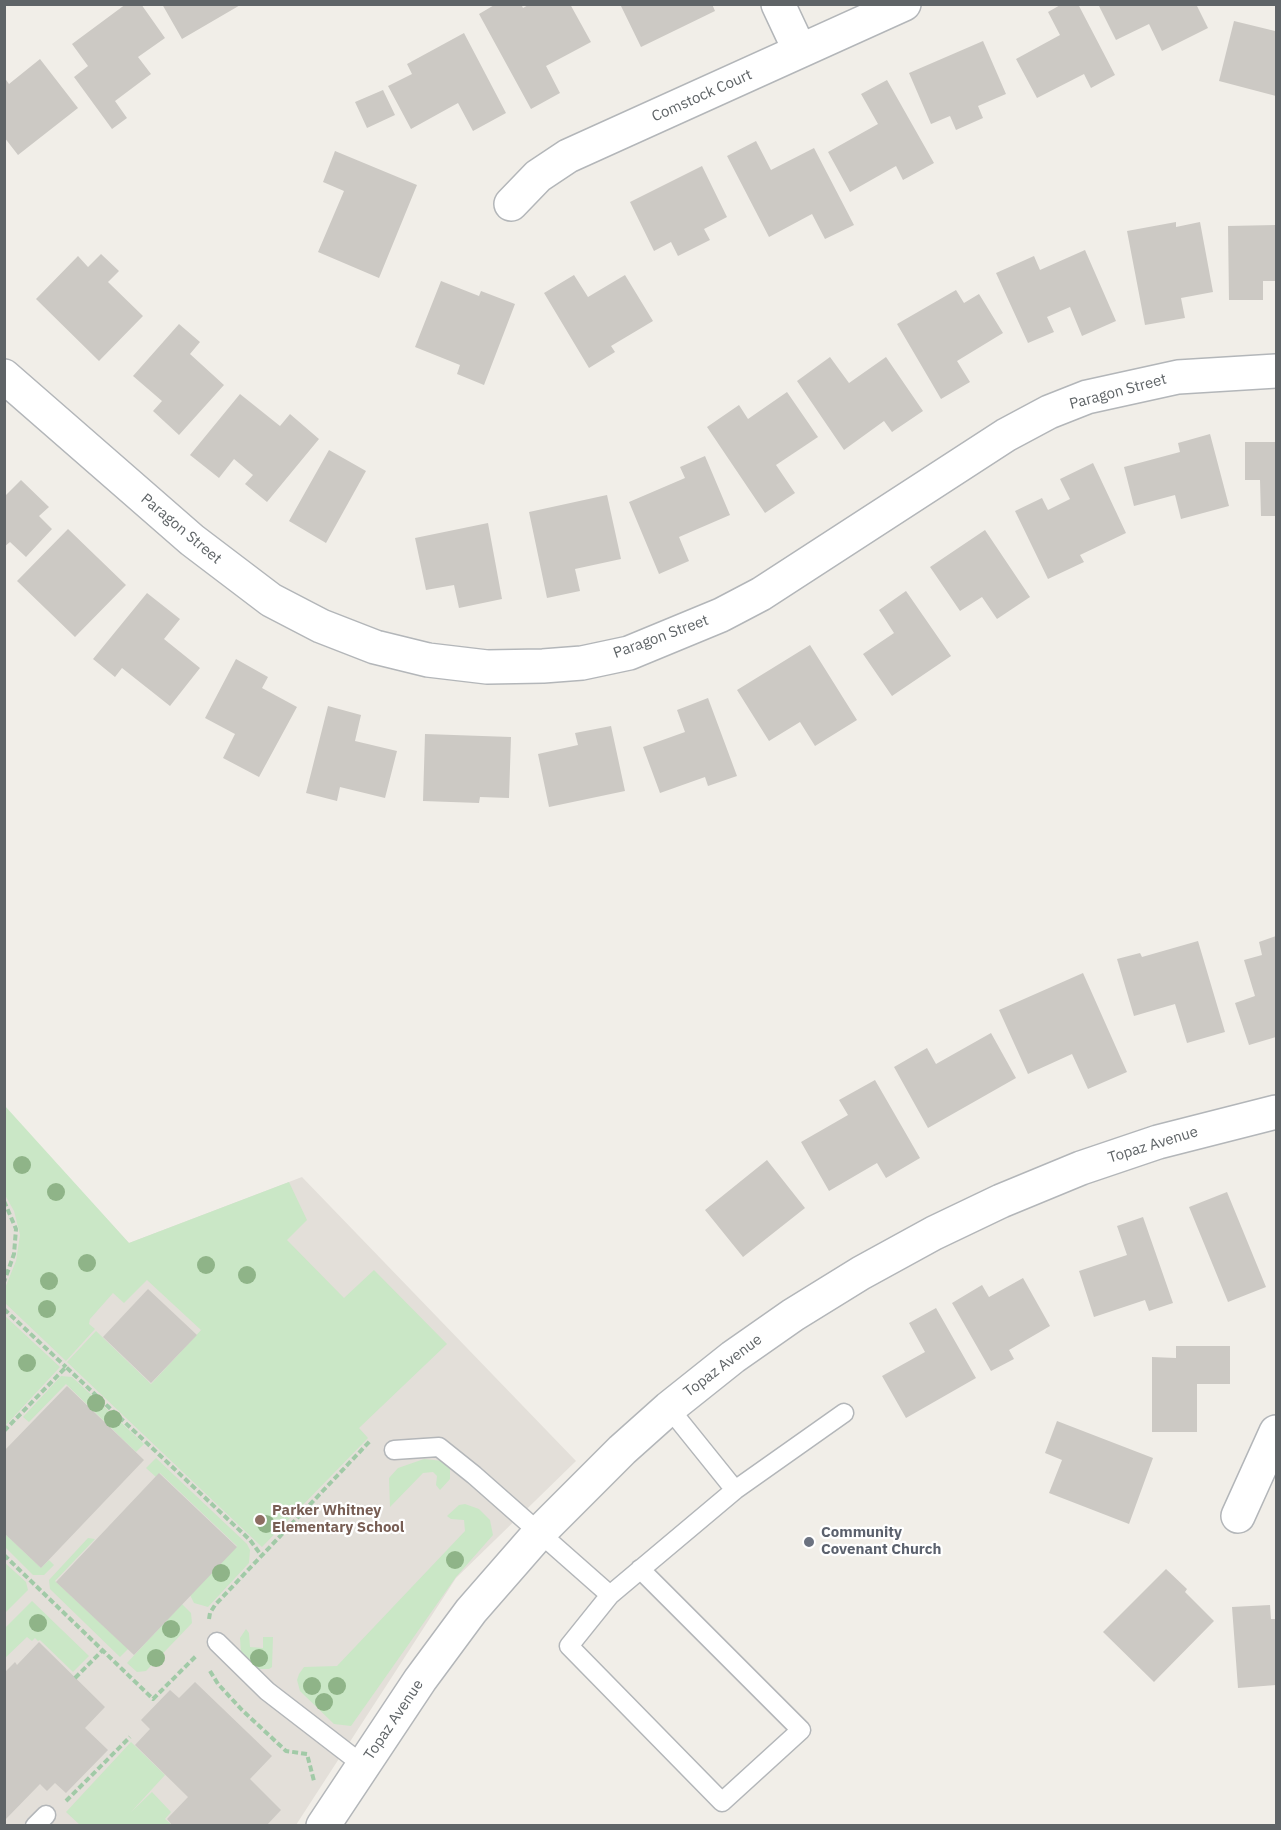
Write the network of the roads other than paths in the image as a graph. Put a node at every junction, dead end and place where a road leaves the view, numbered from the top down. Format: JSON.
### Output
{"nodes":[{"id":1,"x":778,"y":4,"type":"edge"},
{"id":2,"x":904,"y":4,"type":"edge"},
{"id":3,"x":800,"y":51,"type":"junction"},
{"id":4,"x":511,"y":204,"type":"dead end"},
{"id":5,"x":1276,"y":371,"type":"edge"},
{"id":6,"x":4,"y":376,"type":"edge"},
{"id":7,"x":1276,"y":1112,"type":"edge"},
{"id":8,"x":669,"y":1407,"type":"junction"},
{"id":9,"x":844,"y":1413,"type":"dead end"},
{"id":10,"x":1276,"y":1432,"type":"edge"},
{"id":11,"x":394,"y":1450,"type":"dead end"},
{"id":12,"x":735,"y":1490,"type":"junction"},
{"id":13,"x":1238,"y":1516,"type":"dead end"},
{"id":14,"x":540,"y":1532,"type":"junction"},
{"id":15,"x":640,"y":1569,"type":"junction"},
{"id":16,"x":610,"y":1595,"type":"junction"},
{"id":17,"x":217,"y":1642,"type":"dead end"},
{"id":18,"x":363,"y":1765,"type":"junction"},
{"id":19,"x":323,"y":1826,"type":"edge"}],
"edges":[{"from":1,"to":3,"type":"street"},
{"from":2,"to":3,"type":"street","name":"Comstock Court"},
{"from":3,"to":4,"type":"street","name":"Comstock Court"},
{"from":5,"to":6,"type":"street","name":"Paragon Street"},
{"from":7,"to":8,"type":"street","name":"Topaz Avenue"},
{"from":8,"to":12,"type":"lane"},
{"from":8,"to":14,"type":"street","name":"Topaz Avenue"},
{"from":9,"to":12,"type":"lane"},
{"from":10,"to":13,"type":"street"},
{"from":11,"to":14,"type":"lane"},
{"from":12,"to":15,"type":"lane"},
{"from":14,"to":16,"type":"lane"},
{"from":14,"to":18,"type":"street","name":"Topaz Avenue"},
{"from":15,"to":16,"type":"lane"},
{"from":15,"to":16,"type":"lane"},
{"from":17,"to":18,"type":"lane"},
{"from":18,"to":19,"type":"street","name":"Topaz Avenue"}]}
